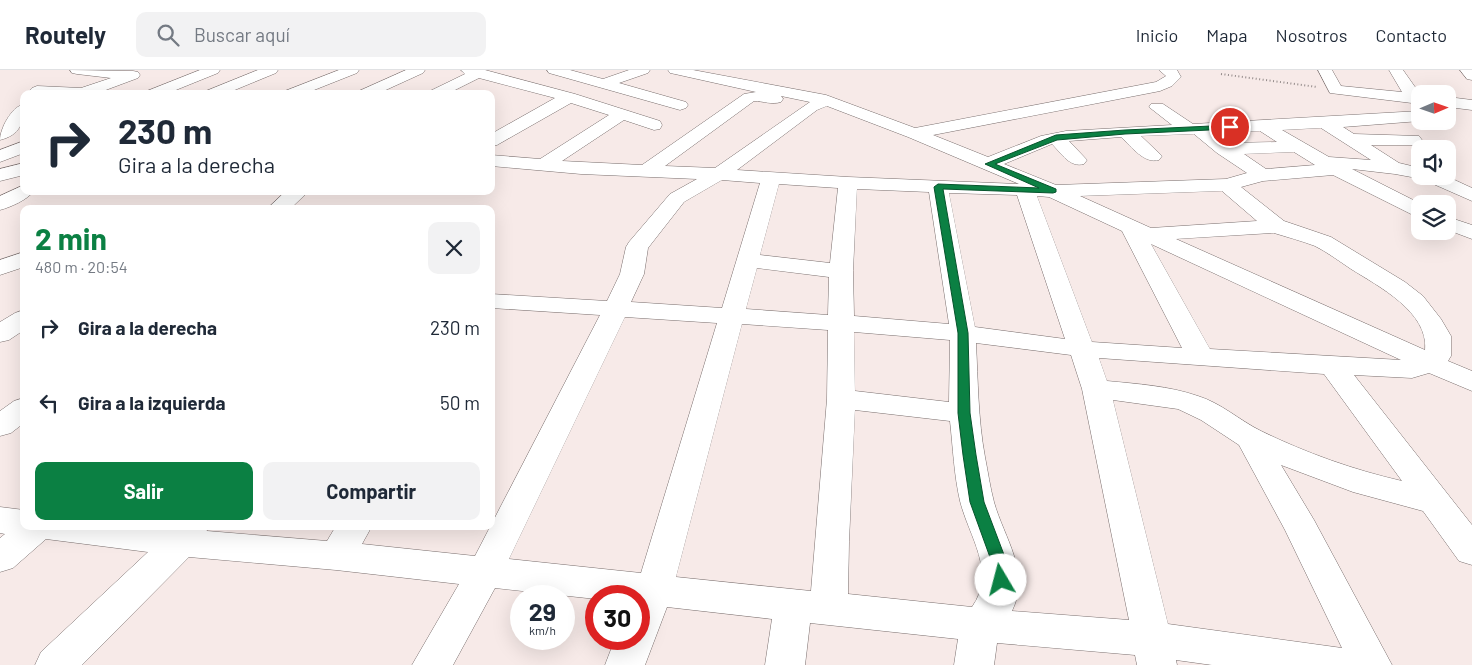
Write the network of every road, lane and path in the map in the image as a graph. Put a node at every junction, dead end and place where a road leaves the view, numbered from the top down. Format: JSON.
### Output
{"nodes":[{"id":1,"x":77,"y":70,"type":"edge"},
{"id":2,"x":213,"y":70,"type":"edge"},
{"id":3,"x":271,"y":70,"type":"edge"},
{"id":4,"x":352,"y":70,"type":"edge"},
{"id":5,"x":418,"y":70,"type":"edge"},
{"id":6,"x":554,"y":70,"type":"edge"},
{"id":7,"x":643,"y":70,"type":"edge"},
{"id":8,"x":675,"y":70,"type":"edge"},
{"id":9,"x":1166,"y":70,"type":"edge"},
{"id":10,"x":1325,"y":70,"type":"edge"},
{"id":11,"x":1396,"y":70,"type":"edge"},
{"id":12,"x":1466,"y":70,"type":"edge"},
{"id":13,"x":108,"y":71,"type":"edge"},
{"id":14,"x":472,"y":72,"type":"edge"},
{"id":15,"x":1221,"y":74,"type":"dead end"},
{"id":16,"x":48,"y":75,"type":"dead end"},
{"id":17,"x":133,"y":75,"type":"junction"},
{"id":18,"x":715,"y":75,"type":"edge"},
{"id":19,"x":1472,"y":76,"type":"edge"},
{"id":20,"x":151,"y":77,"type":"dead end"},
{"id":21,"x":604,"y":84,"type":"junction"},
{"id":22,"x":37,"y":90,"type":"edge"},
{"id":23,"x":90,"y":90,"type":"edge"},
{"id":24,"x":162,"y":90,"type":"edge"},
{"id":25,"x":221,"y":90,"type":"edge"},
{"id":26,"x":300,"y":90,"type":"edge"},
{"id":27,"x":373,"y":90,"type":"edge"},
{"id":28,"x":443,"y":90,"type":"edge"},
{"id":29,"x":1335,"y":90,"type":"junction"},
{"id":30,"x":1411,"y":90,"type":"edge"},
{"id":31,"x":569,"y":97,"type":"junction"},
{"id":32,"x":1411,"y":97,"type":"edge"},
{"id":33,"x":1456,"y":103,"type":"edge"},
{"id":34,"x":818,"y":104,"type":"junction"},
{"id":35,"x":1472,"y":105,"type":"edge"},
{"id":36,"x":680,"y":106,"type":"dead end"},
{"id":37,"x":1157,"y":107,"type":"dead end"},
{"id":38,"x":622,"y":114,"type":"junction"},
{"id":39,"x":20,"y":115,"type":"edge"},
{"id":40,"x":1411,"y":117,"type":"edge"},
{"id":41,"x":1325,"y":123,"type":"junction"},
{"id":42,"x":654,"y":125,"type":"dead end"},
{"id":43,"x":1263,"y":125,"type":"junction"},
{"id":44,"x":1193,"y":129,"type":"junction"},
{"id":45,"x":1125,"y":132,"type":"junction"},
{"id":46,"x":8,"y":133,"type":"edge"},
{"id":47,"x":914,"y":133,"type":"junction"},
{"id":48,"x":1056,"y":138,"type":"junction"},
{"id":49,"x":495,"y":139,"type":"edge"},
{"id":50,"x":1351,"y":139,"type":"junction"},
{"id":51,"x":1412,"y":140,"type":"dead end"},
{"id":52,"x":1295,"y":147,"type":"junction"},
{"id":53,"x":20,"y":148,"type":"edge"},
{"id":54,"x":1224,"y":149,"type":"junction"},
{"id":55,"x":1153,"y":156,"type":"dead end"},
{"id":56,"x":0,"y":157,"type":"edge"},
{"id":57,"x":495,"y":160,"type":"edge"},
{"id":58,"x":1078,"y":160,"type":"dead end"},
{"id":59,"x":545,"y":164,"type":"junction"},
{"id":60,"x":988,"y":164,"type":"junction"},
{"id":61,"x":1328,"y":165,"type":"junction"},
{"id":62,"x":1395,"y":168,"type":"junction"},
{"id":63,"x":20,"y":170,"type":"edge"},
{"id":64,"x":646,"y":171,"type":"junction"},
{"id":65,"x":1411,"y":172,"type":"edge"},
{"id":66,"x":719,"y":174,"type":"junction"},
{"id":67,"x":0,"y":175,"type":"edge"},
{"id":68,"x":1262,"y":176,"type":"junction"},
{"id":69,"x":771,"y":177,"type":"junction"},
{"id":70,"x":848,"y":183,"type":"junction"},
{"id":71,"x":1227,"y":185,"type":"junction"},
{"id":72,"x":1449,"y":185,"type":"edge"},
{"id":73,"x":938,"y":187,"type":"junction"},
{"id":74,"x":1039,"y":190,"type":"junction"},
{"id":75,"x":20,"y":193,"type":"edge"},
{"id":76,"x":294,"y":195,"type":"edge"},
{"id":77,"x":1472,"y":195,"type":"edge"},
{"id":78,"x":0,"y":204,"type":"edge"},
{"id":79,"x":282,"y":205,"type":"edge"},
{"id":80,"x":1411,"y":206,"type":"edge"},
{"id":81,"x":1276,"y":226,"type":"junction"},
{"id":82,"x":1456,"y":226,"type":"edge"},
{"id":83,"x":1139,"y":230,"type":"junction"},
{"id":84,"x":1472,"y":233,"type":"edge"},
{"id":85,"x":748,"y":260,"type":"junction"},
{"id":86,"x":841,"y":271,"type":"junction"},
{"id":87,"x":495,"y":305,"type":"edge"},
{"id":88,"x":616,"y":309,"type":"junction"},
{"id":89,"x":733,"y":316,"type":"junction"},
{"id":90,"x":20,"y":321,"type":"edge"},
{"id":91,"x":840,"y":323,"type":"junction"},
{"id":92,"x":963,"y":333,"type":"junction"},
{"id":93,"x":0,"y":334,"type":"edge"},
{"id":94,"x":1083,"y":349,"type":"junction"},
{"id":95,"x":1200,"y":356,"type":"junction"},
{"id":96,"x":1430,"y":364,"type":"junction"},
{"id":97,"x":1332,"y":366,"type":"junction"},
{"id":98,"x":1472,"y":382,"type":"edge"},
{"id":99,"x":1096,"y":389,"type":"junction"},
{"id":100,"x":842,"y":399,"type":"junction"},
{"id":101,"x":20,"y":411,"type":"edge"},
{"id":102,"x":964,"y":413,"type":"junction"},
{"id":103,"x":0,"y":426,"type":"edge"},
{"id":104,"x":1250,"y":438,"type":"junction"},
{"id":105,"x":1435,"y":501,"type":"junction"},
{"id":106,"x":0,"y":520,"type":"edge"},
{"id":107,"x":20,"y":522,"type":"edge"},
{"id":108,"x":33,"y":530,"type":"edge"},
{"id":109,"x":111,"y":530,"type":"edge"},
{"id":110,"x":352,"y":530,"type":"edge"},
{"id":111,"x":190,"y":535,"type":"edge"},
{"id":112,"x":1472,"y":551,"type":"edge"},
{"id":113,"x":336,"y":556,"type":"junction"},
{"id":114,"x":0,"y":558,"type":"edge"},
{"id":115,"x":485,"y":572,"type":"junction"},
{"id":116,"x":654,"y":591,"type":"junction"},
{"id":117,"x":650,"y":601,"type":"edge"},
{"id":118,"x":811,"y":607,"type":"junction"},
{"id":119,"x":982,"y":625,"type":"junction"},
{"id":120,"x":631,"y":650,"type":"edge"},
{"id":121,"x":1155,"y":652,"type":"edge"},
{"id":122,"x":1330,"y":664,"type":"edge"},
{"id":123,"x":55,"y":665,"type":"edge"},
{"id":124,"x":432,"y":665,"type":"edge"},
{"id":125,"x":625,"y":665,"type":"edge"},
{"id":126,"x":785,"y":665,"type":"edge"},
{"id":127,"x":974,"y":665,"type":"edge"},
{"id":128,"x":1372,"y":665,"type":"edge"}],
"edges":[{"from":1,"to":13,"type":"street"},
{"from":2,"to":24,"type":"street"},
{"from":3,"to":25,"type":"street"},
{"from":4,"to":26,"type":"street"},
{"from":5,"to":27,"type":"street"},
{"from":6,"to":21,"type":"street"},
{"from":7,"to":21,"type":"street"},
{"from":8,"to":18,"type":"street"},
{"from":9,"to":47,"type":"street"},
{"from":10,"to":29,"type":"street"},
{"from":11,"to":30,"type":"street"},
{"from":12,"to":19,"type":"street"},
{"from":13,"to":17,"type":"street"},
{"from":14,"to":28,"type":"street"},
{"from":14,"to":31,"type":"street"},
{"from":15,"to":29,"type":"path"},
{"from":16,"to":22,"type":"street"},
{"from":17,"to":20,"type":"street"},
{"from":17,"to":23,"type":"street"},
{"from":18,"to":34,"type":"street"},
{"from":21,"to":36,"type":"street"},
{"from":29,"to":32,"type":"street"},
{"from":31,"to":38,"type":"street"},
{"from":31,"to":49,"type":"street"},
{"from":33,"to":35,"type":"street"},
{"from":34,"to":47,"type":"street"},
{"from":34,"to":64,"type":"street"},
{"from":34,"to":66,"type":"street"},
{"from":37,"to":44,"type":"street"},
{"from":38,"to":42,"type":"street"},
{"from":38,"to":59,"type":"street"},
{"from":39,"to":46,"type":"street"},
{"from":40,"to":41,"type":"street"},
{"from":41,"to":43,"type":"street"},
{"from":41,"to":50,"type":"street"},
{"from":43,"to":44,"type":"street"},
{"from":43,"to":52,"type":"street"},
{"from":44,"to":45,"type":"street"},
{"from":44,"to":54,"type":"street"},
{"from":45,"to":48,"type":"street"},
{"from":45,"to":55,"type":"street"},
{"from":47,"to":60,"type":"street"},
{"from":48,"to":58,"type":"street"},
{"from":48,"to":60,"type":"street"},
{"from":50,"to":51,"type":"street"},
{"from":50,"to":62,"type":"street"},
{"from":52,"to":54,"type":"street"},
{"from":52,"to":61,"type":"street"},
{"from":53,"to":56,"type":"street"},
{"from":54,"to":68,"type":"street"},
{"from":57,"to":59,"type":"street"},
{"from":59,"to":64,"type":"street"},
{"from":60,"to":74,"type":"street"},
{"from":61,"to":62,"type":"street"},
{"from":61,"to":68,"type":"street"},
{"from":61,"to":80,"type":"street"},
{"from":62,"to":65,"type":"street"},
{"from":63,"to":67,"type":"street"},
{"from":64,"to":66,"type":"street"},
{"from":66,"to":69,"type":"street"},
{"from":66,"to":88,"type":"street"},
{"from":68,"to":71,"type":"street"},
{"from":69,"to":70,"type":"street"},
{"from":69,"to":85,"type":"street"},
{"from":70,"to":73,"type":"street"},
{"from":70,"to":86,"type":"street"},
{"from":71,"to":74,"type":"street"},
{"from":71,"to":81,"type":"street"},
{"from":72,"to":77,"type":"street"},
{"from":73,"to":74,"type":"street"},
{"from":73,"to":92,"type":"street"},
{"from":74,"to":83,"type":"street"},
{"from":74,"to":94,"type":"street"},
{"from":75,"to":78,"type":"street"},
{"from":76,"to":79,"type":"street"},
{"from":81,"to":83,"type":"street"},
{"from":81,"to":96,"type":"street"},
{"from":82,"to":84,"type":"street"},
{"from":83,"to":95,"type":"street"},
{"from":83,"to":96,"type":"street"},
{"from":85,"to":86,"type":"street"},
{"from":85,"to":89,"type":"street"},
{"from":86,"to":91,"type":"street"},
{"from":87,"to":88,"type":"street"},
{"from":88,"to":89,"type":"street"},
{"from":88,"to":115,"type":"street"},
{"from":89,"to":91,"type":"street"},
{"from":89,"to":116,"type":"street"},
{"from":90,"to":93,"type":"street"},
{"from":91,"to":92,"type":"street"},
{"from":91,"to":100,"type":"street"},
{"from":92,"to":94,"type":"street"},
{"from":92,"to":102,"type":"street"},
{"from":94,"to":95,"type":"street"},
{"from":94,"to":99,"type":"street"},
{"from":95,"to":97,"type":"street"},
{"from":96,"to":97,"type":"street"},
{"from":96,"to":98,"type":"street"},
{"from":97,"to":105,"type":"street"},
{"from":99,"to":104,"type":"street"},
{"from":99,"to":121,"type":"street"},
{"from":100,"to":102,"type":"street"},
{"from":100,"to":118,"type":"street"},
{"from":101,"to":103,"type":"street"},
{"from":102,"to":119,"type":"street"},
{"from":104,"to":105,"type":"street"},
{"from":104,"to":128,"type":"street"},
{"from":105,"to":112,"type":"street"},
{"from":106,"to":107,"type":"street"},
{"from":108,"to":114,"type":"street"},
{"from":109,"to":111,"type":"street"},
{"from":110,"to":113,"type":"street"},
{"from":111,"to":113,"type":"street"},
{"from":111,"to":123,"type":"street"},
{"from":113,"to":115,"type":"street"},
{"from":115,"to":116,"type":"street"},
{"from":115,"to":124,"type":"street"},
{"from":116,"to":117,"type":"street"},
{"from":116,"to":118,"type":"street"},
{"from":118,"to":119,"type":"street"},
{"from":118,"to":126,"type":"street"},
{"from":119,"to":121,"type":"street"},
{"from":119,"to":127,"type":"street"},
{"from":120,"to":125,"type":"street"},
{"from":121,"to":122,"type":"street"}]}
